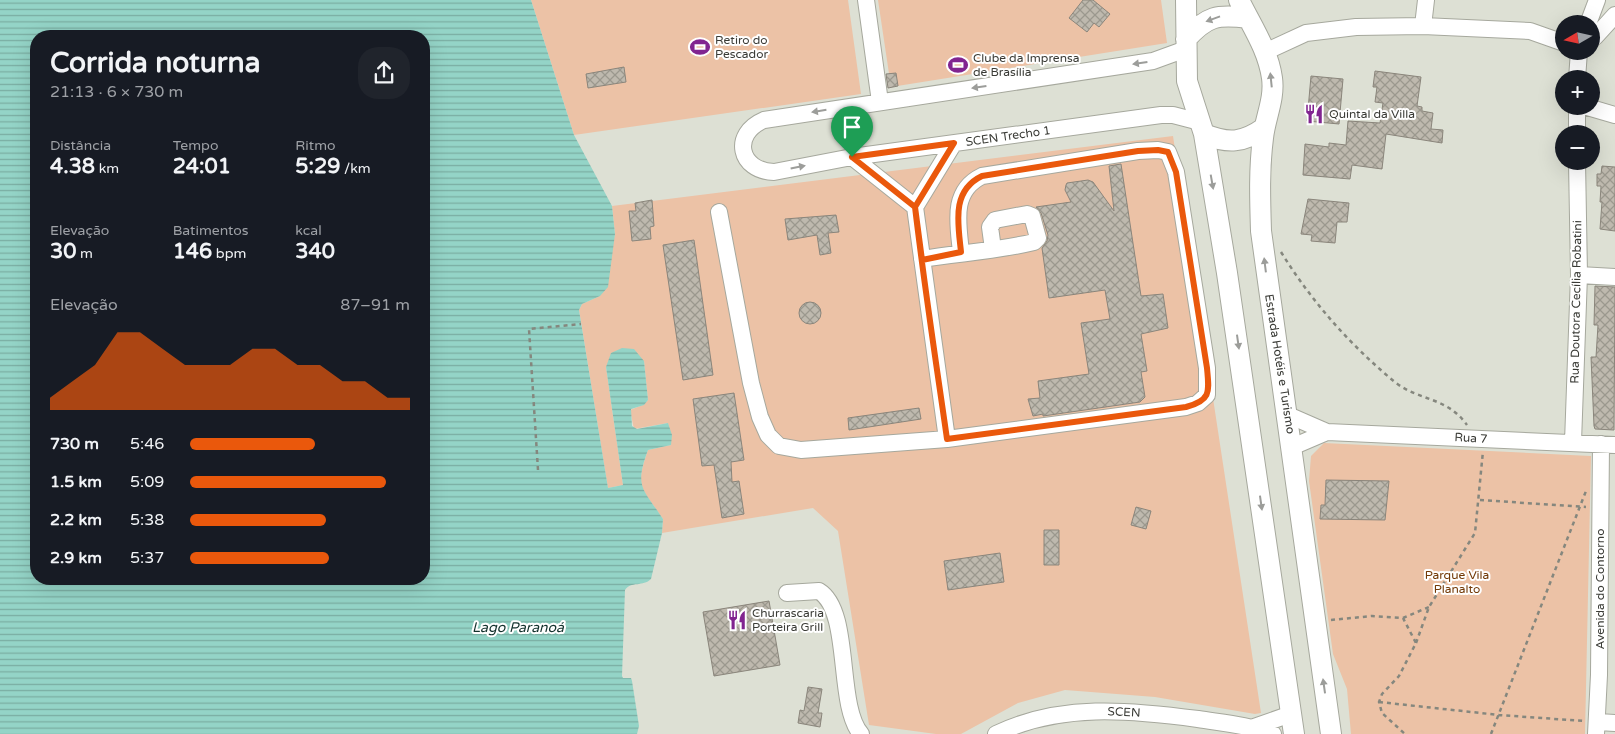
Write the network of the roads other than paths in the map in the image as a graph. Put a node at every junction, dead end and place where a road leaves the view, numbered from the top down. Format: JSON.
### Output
{"nodes":[{"id":1,"x":866,"y":0,"type":"edge"},
{"id":2,"x":1186,"y":0,"type":"edge"},
{"id":3,"x":1239,"y":0,"type":"edge"},
{"id":4,"x":1426,"y":0,"type":"edge"},
{"id":5,"x":1597,"y":0,"type":"edge"},
{"id":6,"x":1594,"y":15,"type":"edge"},
{"id":7,"x":1615,"y":15,"type":"edge"},
{"id":8,"x":1248,"y":18,"type":"junction"},
{"id":9,"x":1423,"y":26,"type":"junction"},
{"id":10,"x":1600,"y":27,"type":"edge"},
{"id":11,"x":1600,"y":36,"type":"edge"},
{"id":12,"x":1615,"y":39,"type":"edge"},
{"id":13,"x":1555,"y":40,"type":"edge"},
{"id":14,"x":1186,"y":44,"type":"junction"},
{"id":15,"x":1265,"y":52,"type":"junction"},
{"id":16,"x":880,"y":102,"type":"junction"},
{"id":17,"x":1600,"y":110,"type":"edge"},
{"id":18,"x":1615,"y":114,"type":"edge"},
{"id":19,"x":1196,"y":125,"type":"junction"},
{"id":20,"x":1264,"y":128,"type":"junction"},
{"id":21,"x":954,"y":143,"type":"junction"},
{"id":22,"x":852,"y":157,"type":"junction"},
{"id":23,"x":1577,"y":170,"type":"edge"},
{"id":24,"x":915,"y":207,"type":"junction"},
{"id":25,"x":719,"y":212,"type":"dead end"},
{"id":26,"x":993,"y":249,"type":"dead end"},
{"id":27,"x":961,"y":252,"type":"junction"},
{"id":28,"x":922,"y":260,"type":"junction"},
{"id":29,"x":1579,"y":275,"type":"junction"},
{"id":30,"x":1615,"y":277,"type":"edge"},
{"id":31,"x":1288,"y":416,"type":"junction"},
{"id":32,"x":1327,"y":432,"type":"junction"},
{"id":33,"x":947,"y":439,"type":"junction"},
{"id":34,"x":1573,"y":442,"type":"junction"},
{"id":35,"x":1608,"y":445,"type":"edge"},
{"id":36,"x":1292,"y":448,"type":"junction"},
{"id":37,"x":787,"y":593,"type":"dead end"},
{"id":38,"x":1607,"y":610,"type":"edge"},
{"id":39,"x":1291,"y":714,"type":"junction"},
{"id":40,"x":1615,"y":723,"type":"edge"},
{"id":41,"x":1254,"y":727,"type":"junction"},
{"id":42,"x":1597,"y":728,"type":"edge"},
{"id":43,"x":861,"y":734,"type":"edge"},
{"id":44,"x":996,"y":734,"type":"edge"},
{"id":45,"x":1272,"y":734,"type":"edge"},
{"id":46,"x":1294,"y":734,"type":"edge"},
{"id":47,"x":1330,"y":734,"type":"edge"}],
"edges":[{"from":1,"to":16,"type":"street"},
{"from":2,"to":14,"type":"main road"},
{"from":3,"to":8,"type":"main road","name":"Estrada Hotéis e Turismo"},
{"from":4,"to":9,"type":"street"},
{"from":5,"to":6,"type":"street"},
{"from":7,"to":10,"type":"street"},
{"from":8,"to":14,"type":"main road","one_way":true},
{"from":8,"to":15,"type":"main road","name":"Estrada Hotéis e Turismo"},
{"from":9,"to":13,"type":"street"},
{"from":9,"to":15,"type":"street"},
{"from":11,"to":12,"type":"street"},
{"from":14,"to":16,"type":"street","name":"SCEN Trecho 1","one_way":true},
{"from":14,"to":19,"type":"main road"},
{"from":20,"to":15,"type":"main road","name":"Estrada Hotéis e Turismo","one_way":true},
{"from":16,"to":22,"type":"street","name":"SCEN Trecho 1","one_way":true},
{"from":17,"to":18,"type":"street"},
{"from":19,"to":20,"type":"main road"},
{"from":19,"to":21,"type":"street","name":"SCEN Trecho 1"},
{"from":19,"to":39,"type":"main road","one_way":true},
{"from":31,"to":20,"type":"main road","name":"Estrada Hotéis e Turismo","one_way":true},
{"from":21,"to":22,"type":"street","name":"SCEN Trecho 1"},
{"from":21,"to":24,"type":"street"},
{"from":22,"to":24,"type":"street"},
{"from":23,"to":29,"type":"street","name":"Rua Doutora Cecília Robatini"},
{"from":24,"to":28,"type":"street"},
{"from":25,"to":33,"type":"street"},
{"from":26,"to":27,"type":"street"},
{"from":27,"to":28,"type":"street"},
{"from":27,"to":33,"type":"street"},
{"from":28,"to":33,"type":"street"},
{"from":29,"to":30,"type":"street"},
{"from":29,"to":34,"type":"street","name":"Rua Doutora Cecília Robatini"},
{"from":31,"to":32,"type":"street","name":"Rua 7"},
{"from":31,"to":36,"type":"main road","name":"Estrada Hotéis e Turismo"},
{"from":32,"to":34,"type":"street","name":"Rua 7"},
{"from":32,"to":36,"type":"street","name":"Rua 7"},
{"from":34,"to":35,"type":"street","name":"Rua 7"},
{"from":35,"to":38,"type":"street","name":"Avenida do Contorno"},
{"from":47,"to":36,"type":"main road","name":"Estrada Hotéis e Turismo","one_way":true},
{"from":37,"to":43,"type":"street"},
{"from":38,"to":42,"type":"street","name":"Avenida do Contorno"},
{"from":39,"to":41,"type":"street","name":"SCEN"},
{"from":39,"to":46,"type":"main road"},
{"from":40,"to":42,"type":"street"},
{"from":41,"to":44,"type":"street","name":"SCEN"},
{"from":41,"to":45,"type":"street","name":"SCEN"}]}
